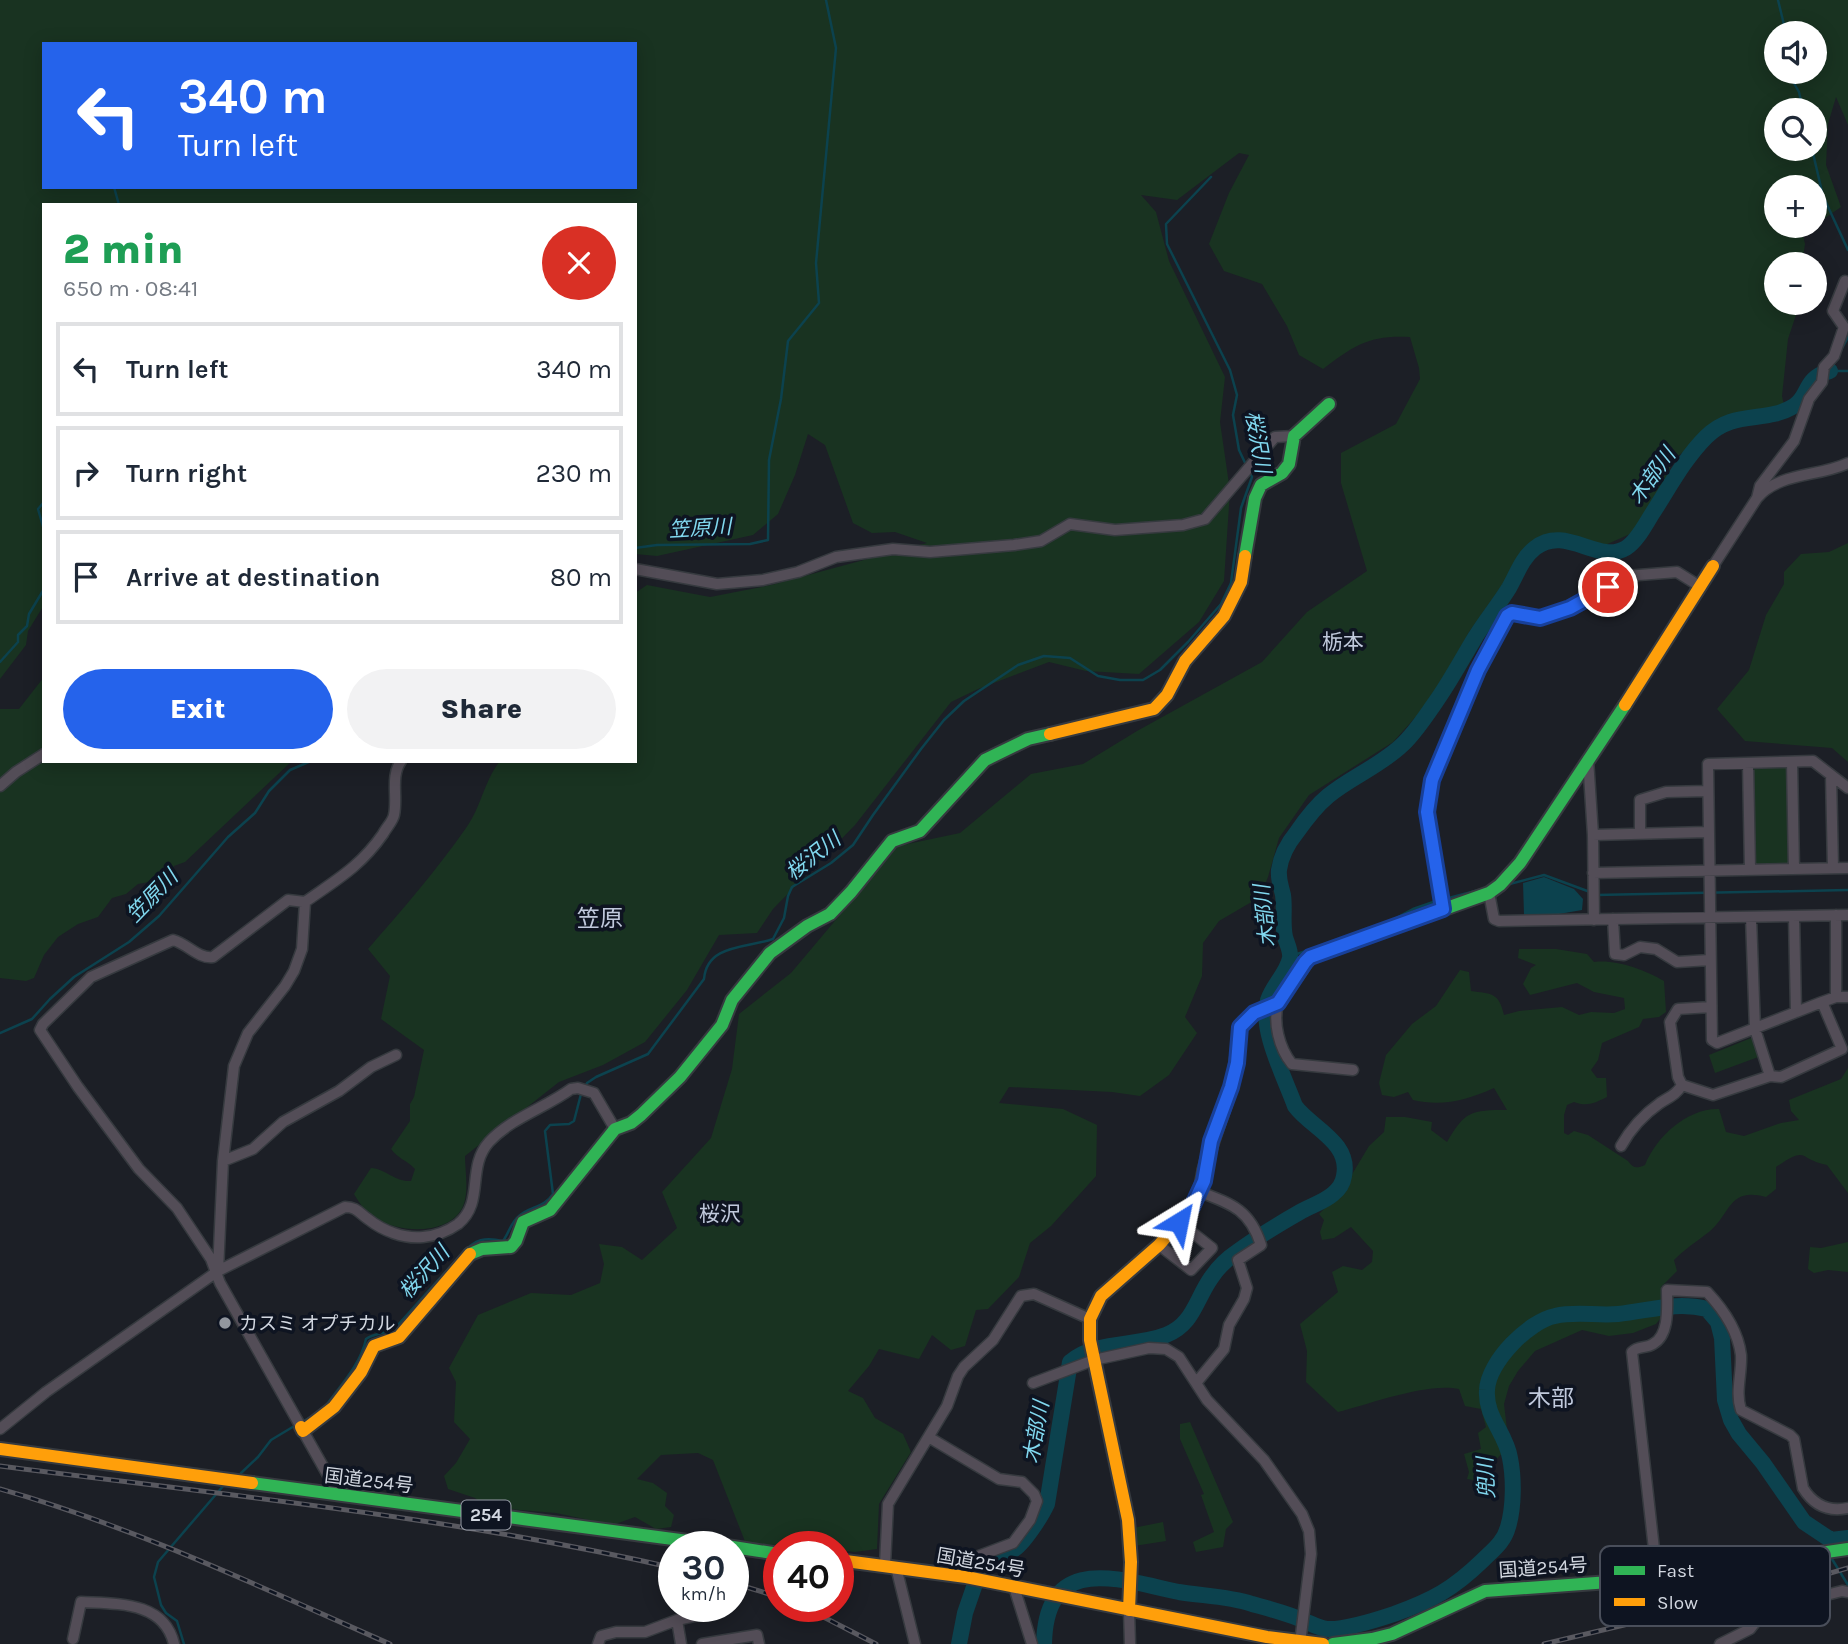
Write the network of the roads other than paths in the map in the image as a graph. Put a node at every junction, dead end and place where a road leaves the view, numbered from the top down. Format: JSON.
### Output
{"nodes":[{"id":1,"x":1845,"y":281,"type":"dead end"},
{"id":2,"x":1329,"y":404,"type":"dead end"},
{"id":3,"x":1294,"y":436,"type":"junction"},
{"id":4,"x":1848,"y":463,"type":"edge"},
{"id":5,"x":1757,"y":498,"type":"junction"},
{"id":6,"x":1713,"y":566,"type":"joint"},
{"id":7,"x":637,"y":569,"type":"edge"},
{"id":8,"x":1701,"y":587,"type":"junction"},
{"id":9,"x":42,"y":755,"type":"edge"},
{"id":10,"x":1588,"y":759,"type":"junction"},
{"id":11,"x":1792,"y":762,"type":"junction"},
{"id":12,"x":400,"y":763,"type":"edge"},
{"id":13,"x":1748,"y":763,"type":"junction"},
{"id":14,"x":1831,"y":775,"type":"junction"},
{"id":15,"x":0,"y":786,"type":"edge"},
{"id":16,"x":1848,"y":788,"type":"edge"},
{"id":17,"x":1707,"y":791,"type":"junction"},
{"id":18,"x":1707,"y":832,"type":"junction"},
{"id":19,"x":1640,"y":833,"type":"junction"},
{"id":20,"x":1593,"y":835,"type":"junction"},
{"id":21,"x":1833,"y":868,"type":"junction"},
{"id":22,"x":1848,"y":868,"type":"edge"},
{"id":23,"x":1750,"y":869,"type":"junction"},
{"id":24,"x":1794,"y":869,"type":"junction"},
{"id":25,"x":1708,"y":870,"type":"junction"},
{"id":26,"x":1593,"y":873,"type":"junction"},
{"id":27,"x":1489,"y":892,"type":"junction"},
{"id":28,"x":305,"y":902,"type":"junction"},
{"id":29,"x":1443,"y":909,"type":"junction"},
{"id":30,"x":1836,"y":915,"type":"junction"},
{"id":31,"x":1848,"y":915,"type":"edge"},
{"id":32,"x":1794,"y":916,"type":"junction"},
{"id":33,"x":1751,"y":917,"type":"junction"},
{"id":34,"x":1613,"y":919,"type":"junction"},
{"id":35,"x":1709,"y":919,"type":"junction"},
{"id":36,"x":1594,"y":920,"type":"junction"},
{"id":37,"x":1710,"y":960,"type":"junction"},
{"id":38,"x":1836,"y":997,"type":"junction"},
{"id":39,"x":1848,"y":997,"type":"edge"},
{"id":40,"x":1822,"y":1002,"type":"junction"},
{"id":41,"x":1278,"y":1003,"type":"junction"},
{"id":42,"x":1711,"y":1007,"type":"junction"},
{"id":43,"x":1796,"y":1012,"type":"junction"},
{"id":44,"x":1755,"y":1028,"type":"junction"},
{"id":45,"x":396,"y":1055,"type":"dead end"},
{"id":46,"x":1353,"y":1070,"type":"dead end"},
{"id":47,"x":1770,"y":1076,"type":"junction"},
{"id":48,"x":1682,"y":1085,"type":"junction"},
{"id":49,"x":615,"y":1129,"type":"junction"},
{"id":50,"x":1621,"y":1146,"type":"dead end"},
{"id":51,"x":223,"y":1161,"type":"junction"},
{"id":52,"x":1200,"y":1192,"type":"junction"},
{"id":53,"x":1179,"y":1222,"type":"junction"},
{"id":54,"x":1159,"y":1245,"type":"junction"},
{"id":55,"x":217,"y":1272,"type":"junction"},
{"id":56,"x":1090,"y":1319,"type":"junction"},
{"id":57,"x":1094,"y":1360,"type":"junction"},
{"id":58,"x":1033,"y":1383,"type":"dead end"},
{"id":59,"x":1196,"y":1383,"type":"junction"},
{"id":60,"x":301,"y":1426,"type":"junction"},
{"id":61,"x":0,"y":1429,"type":"edge"},
{"id":62,"x":930,"y":1438,"type":"junction"},
{"id":63,"x":0,"y":1449,"type":"edge"},
{"id":64,"x":336,"y":1496,"type":"junction"},
{"id":65,"x":1848,"y":1508,"type":"edge"},
{"id":66,"x":658,"y":1537,"type":"edge"},
{"id":67,"x":1654,"y":1546,"type":"edge"},
{"id":68,"x":1848,"y":1549,"type":"edge"},
{"id":69,"x":1830,"y":1552,"type":"edge"},
{"id":70,"x":854,"y":1562,"type":"edge"},
{"id":71,"x":891,"y":1566,"type":"junction"},
{"id":72,"x":966,"y":1577,"type":"junction"},
{"id":73,"x":1600,"y":1583,"type":"edge"},
{"id":74,"x":1014,"y":1587,"type":"junction"},
{"id":75,"x":1129,"y":1610,"type":"junction"},
{"id":76,"x":672,"y":1622,"type":"edge"},
{"id":77,"x":677,"y":1622,"type":"edge"},
{"id":78,"x":1752,"y":1626,"type":"edge"},
{"id":79,"x":74,"y":1639,"type":"dead end"},
{"id":80,"x":1379,"y":1641,"type":"edge"},
{"id":81,"x":720,"y":1643,"type":"edge"},
{"id":82,"x":1300,"y":1643,"type":"edge"},
{"id":83,"x":174,"y":1644,"type":"edge"},
{"id":84,"x":598,"y":1644,"type":"edge"},
{"id":85,"x":681,"y":1644,"type":"edge"},
{"id":86,"x":702,"y":1644,"type":"edge"},
{"id":87,"x":760,"y":1644,"type":"edge"},
{"id":88,"x":915,"y":1644,"type":"edge"},
{"id":89,"x":1032,"y":1644,"type":"edge"},
{"id":90,"x":1130,"y":1644,"type":"edge"},
{"id":91,"x":1323,"y":1644,"type":"edge"},
{"id":92,"x":1333,"y":1644,"type":"edge"},
{"id":93,"x":1720,"y":1644,"type":"edge"}],
"edges":[{"from":1,"to":5,"type":"street"},
{"from":2,"to":3,"type":"main road"},
{"from":3,"to":7,"type":"street"},
{"from":3,"to":49,"type":"main road"},
{"from":4,"to":5,"type":"street"},
{"from":5,"to":6,"type":"street"},
{"from":6,"to":8,"type":"main road"},
{"from":8,"to":10,"type":"main road"},
{"from":8,"to":29,"type":"street"},
{"from":9,"to":15,"type":"street"},
{"from":10,"to":20,"type":"street"},
{"from":10,"to":27,"type":"main road"},
{"from":11,"to":13,"type":"street"},
{"from":11,"to":14,"type":"street"},
{"from":11,"to":24,"type":"street"},
{"from":12,"to":28,"type":"street"},
{"from":13,"to":17,"type":"street"},
{"from":13,"to":23,"type":"street"},
{"from":14,"to":16,"type":"street"},
{"from":14,"to":21,"type":"street"},
{"from":17,"to":18,"type":"street"},
{"from":17,"to":19,"type":"street"},
{"from":18,"to":19,"type":"street"},
{"from":18,"to":25,"type":"street"},
{"from":19,"to":20,"type":"street"},
{"from":20,"to":26,"type":"street"},
{"from":21,"to":22,"type":"street"},
{"from":21,"to":24,"type":"street"},
{"from":23,"to":24,"type":"street"},
{"from":23,"to":25,"type":"street"},
{"from":25,"to":26,"type":"street"},
{"from":25,"to":35,"type":"street"},
{"from":26,"to":36,"type":"street"},
{"from":27,"to":29,"type":"main road"},
{"from":27,"to":36,"type":"street"},
{"from":28,"to":51,"type":"street"},
{"from":28,"to":55,"type":"street"},
{"from":29,"to":41,"type":"main road"},
{"from":30,"to":31,"type":"street"},
{"from":30,"to":32,"type":"street"},
{"from":30,"to":38,"type":"street"},
{"from":32,"to":33,"type":"street"},
{"from":32,"to":43,"type":"street"},
{"from":33,"to":35,"type":"street"},
{"from":33,"to":44,"type":"street"},
{"from":34,"to":35,"type":"street"},
{"from":34,"to":36,"type":"street"},
{"from":34,"to":37,"type":"street"},
{"from":35,"to":37,"type":"street"},
{"from":37,"to":42,"type":"street"},
{"from":38,"to":39,"type":"street"},
{"from":38,"to":40,"type":"street"},
{"from":40,"to":43,"type":"street"},
{"from":40,"to":47,"type":"street"},
{"from":41,"to":46,"type":"street"},
{"from":41,"to":52,"type":"main road"},
{"from":42,"to":44,"type":"street"},
{"from":42,"to":48,"type":"street"},
{"from":43,"to":44,"type":"street"},
{"from":44,"to":47,"type":"street"},
{"from":45,"to":51,"type":"street"},
{"from":47,"to":48,"type":"street"},
{"from":48,"to":50,"type":"street"},
{"from":49,"to":55,"type":"street"},
{"from":49,"to":60,"type":"main road"},
{"from":51,"to":55,"type":"street"},
{"from":52,"to":53,"type":"main road"},
{"from":52,"to":59,"type":"street"},
{"from":53,"to":54,"type":"main road"},
{"from":53,"to":54,"type":"street"},
{"from":54,"to":56,"type":"main road"},
{"from":55,"to":60,"type":"street"},
{"from":55,"to":61,"type":"street"},
{"from":56,"to":57,"type":"main road"},
{"from":56,"to":62,"type":"street"},
{"from":57,"to":58,"type":"street"},
{"from":57,"to":59,"type":"street"},
{"from":57,"to":75,"type":"main road"},
{"from":59,"to":82,"type":"street"},
{"from":60,"to":64,"type":"street"},
{"from":62,"to":71,"type":"street"},
{"from":62,"to":72,"type":"street"},
{"from":63,"to":64,"type":"main road","name":"国道254号","number":"254"},
{"from":64,"to":66,"type":"main road","name":"国道254号","number":"254"},
{"from":65,"to":67,"type":"street"},
{"from":68,"to":69,"type":"main road","name":"国道254号"},
{"from":70,"to":71,"type":"main road","name":"国道254号"},
{"from":71,"to":72,"type":"main road","name":"国道254号"},
{"from":71,"to":88,"type":"street"},
{"from":72,"to":74,"type":"main road","name":"国道254号"},
{"from":73,"to":80,"type":"main road","name":"国道254号"},
{"from":74,"to":75,"type":"main road","name":"国道254号"},
{"from":74,"to":89,"type":"street"},
{"from":75,"to":82,"type":"main road","name":"国道254号"},
{"from":75,"to":90,"type":"street"},
{"from":76,"to":84,"type":"street"},
{"from":77,"to":85,"type":"street"},
{"from":78,"to":93,"type":"street"},
{"from":79,"to":83,"type":"street"},
{"from":80,"to":92,"type":"main road","name":"国道254号"},
{"from":81,"to":86,"type":"street"},
{"from":81,"to":87,"type":"street"},
{"from":82,"to":91,"type":"main road","name":"国道254号"}]}
